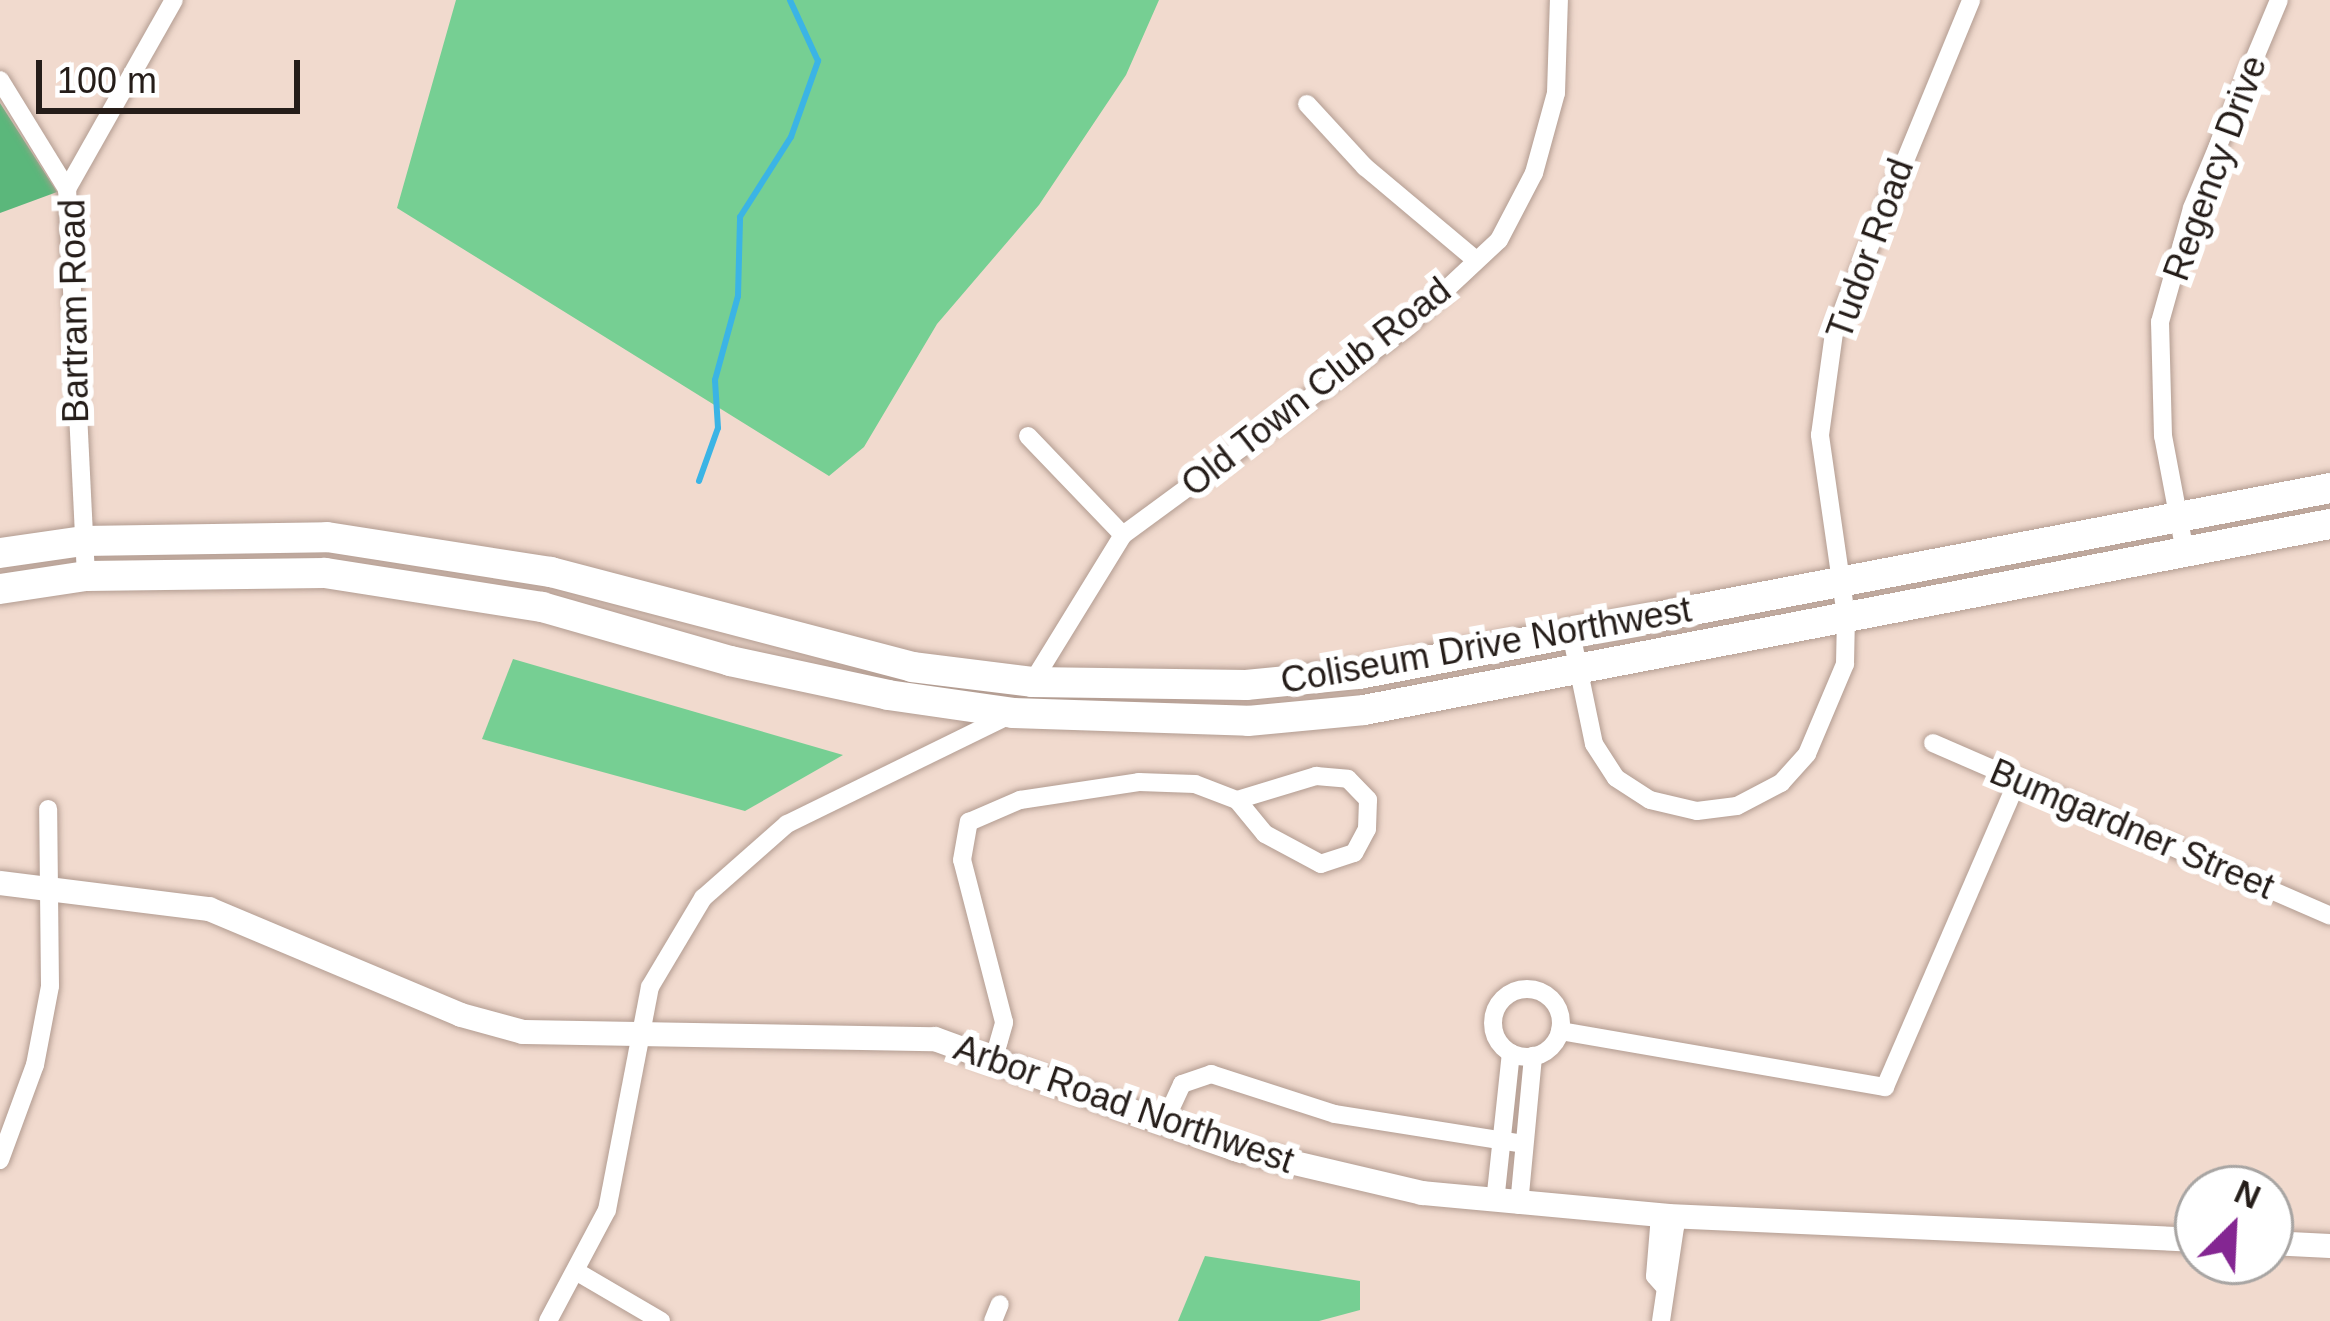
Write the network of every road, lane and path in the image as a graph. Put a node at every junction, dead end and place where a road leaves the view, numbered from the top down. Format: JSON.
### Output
{"nodes":[{"id":1,"x":174,"y":0,"type":"edge"},
{"id":2,"x":1559,"y":0,"type":"edge"},
{"id":3,"x":1971,"y":0,"type":"edge"},
{"id":4,"x":2279,"y":0,"type":"edge"},
{"id":5,"x":0,"y":80,"type":"edge"},
{"id":6,"x":1307,"y":104,"type":"dead end"},
{"id":7,"x":67,"y":189,"type":"junction"},
{"id":8,"x":1476,"y":260,"type":"junction"},
{"id":9,"x":1028,"y":436,"type":"dead end"},
{"id":10,"x":2330,"y":488,"type":"edge"},
{"id":11,"x":2179,"y":518,"type":"junction"},
{"id":12,"x":2330,"y":524,"type":"edge"},
{"id":13,"x":1123,"y":535,"type":"junction"},
{"id":14,"x":83,"y":541,"type":"junction"},
{"id":15,"x":2185,"y":552,"type":"junction"},
{"id":16,"x":0,"y":553,"type":"edge"},
{"id":17,"x":86,"y":576,"type":"junction"},
{"id":18,"x":1840,"y":581,"type":"junction"},
{"id":19,"x":0,"y":589,"type":"edge"},
{"id":20,"x":1846,"y":616,"type":"junction"},
{"id":21,"x":1571,"y":633,"type":"junction"},
{"id":22,"x":1577,"y":669,"type":"junction"},
{"id":23,"x":1032,"y":682,"type":"junction"},
{"id":24,"x":1013,"y":713,"type":"junction"},
{"id":25,"x":1933,"y":743,"type":"dead end"},
{"id":26,"x":2018,"y":780,"type":"junction"},
{"id":27,"x":1237,"y":800,"type":"junction"},
{"id":28,"x":48,"y":809,"type":"dead end"},
{"id":29,"x":0,"y":884,"type":"edge"},
{"id":30,"x":51,"y":885,"type":"junction"},
{"id":31,"x":2330,"y":916,"type":"edge"},
{"id":32,"x":1560,"y":1031,"type":"junction"},
{"id":33,"x":640,"y":1040,"type":"junction"},
{"id":34,"x":1511,"y":1053,"type":"junction"},
{"id":35,"x":1533,"y":1057,"type":"junction"},
{"id":36,"x":994,"y":1058,"type":"junction"},
{"id":37,"x":1164,"y":1123,"type":"junction"},
{"id":38,"x":1501,"y":1141,"type":"junction"},
{"id":39,"x":1524,"y":1144,"type":"junction"},
{"id":40,"x":0,"y":1160,"type":"edge"},
{"id":41,"x":1507,"y":1204,"type":"junction"},
{"id":42,"x":1668,"y":1216,"type":"junction"},
{"id":43,"x":2174,"y":1239,"type":"edge"},
{"id":44,"x":2294,"y":1244,"type":"edge"},
{"id":45,"x":2330,"y":1246,"type":"edge"},
{"id":46,"x":579,"y":1274,"type":"junction"},
{"id":47,"x":548,"y":1321,"type":"edge"},
{"id":48,"x":661,"y":1321,"type":"edge"},
{"id":49,"x":1661,"y":1321,"type":"edge"}],
"edges":[{"from":1,"to":7,"type":"street","name":"Bartram Road"},
{"from":2,"to":8,"type":"street","name":"Old Town Club Road"},
{"from":3,"to":18,"type":"street","name":"Tudor Road"},
{"from":4,"to":11,"type":"street","name":"Regency Drive"},
{"from":5,"to":7,"type":"street"},
{"from":6,"to":8,"type":"street"},
{"from":7,"to":14,"type":"street","name":"Bartram Road"},
{"from":8,"to":13,"type":"street","name":"Old Town Club Road"},
{"from":9,"to":13,"type":"street"},
{"from":10,"to":11,"type":"main road","name":"Coliseum Drive Northwest"},
{"from":11,"to":15,"type":"street","name":"Regency Drive"},
{"from":11,"to":18,"type":"main road","name":"Coliseum Drive Northwest"},
{"from":12,"to":15,"type":"main road","name":"Coliseum Drive Northwest"},
{"from":13,"to":23,"type":"street","name":"Old Town Club Road"},
{"from":14,"to":16,"type":"main road","name":"Coliseum Drive Northwest"},
{"from":14,"to":17,"type":"street","name":"Bartram Road"},
{"from":14,"to":23,"type":"main road","name":"Coliseum Drive Northwest"},
{"from":15,"to":20,"type":"main road","name":"Coliseum Drive Northwest"},
{"from":17,"to":19,"type":"main road","name":"Coliseum Drive Northwest"},
{"from":17,"to":24,"type":"main road","name":"Coliseum Drive Northwest"},
{"from":18,"to":20,"type":"street","name":"Tudor Road"},
{"from":18,"to":21,"type":"main road","name":"Coliseum Drive Northwest"},
{"from":20,"to":22,"type":"main road","name":"Coliseum Drive Northwest"},
{"from":20,"to":22,"type":"street","name":"Tudor Road"},
{"from":21,"to":22,"type":"street","name":"Tudor Road"},
{"from":21,"to":23,"type":"main road","name":"Coliseum Drive Northwest"},
{"from":22,"to":24,"type":"main road","name":"Coliseum Drive Northwest"},
{"from":23,"to":24,"type":"street","name":"Old Town Club Road"},
{"from":24,"to":33,"type":"street"},
{"from":25,"to":26,"type":"street","name":"Bumgardner Street"},
{"from":26,"to":31,"type":"street","name":"Bumgardner Street"},
{"from":26,"to":32,"type":"street"},
{"from":27,"to":27,"type":"street"},
{"from":27,"to":36,"type":"street"},
{"from":28,"to":30,"type":"street"},
{"from":29,"to":30,"type":"street","name":"Arbor Road Northwest"},
{"from":30,"to":33,"type":"street","name":"Arbor Road Northwest"},
{"from":30,"to":40,"type":"street"},
{"from":32,"to":34,"type":"street"},
{"from":32,"to":35,"type":"street"},
{"from":33,"to":36,"type":"street","name":"Arbor Road Northwest"},
{"from":33,"to":46,"type":"street"},
{"from":34,"to":35,"type":"street"},
{"from":34,"to":38,"type":"street"},
{"from":35,"to":39,"type":"street"},
{"from":36,"to":37,"type":"street","name":"Arbor Road Northwest"},
{"from":37,"to":38,"type":"street"},
{"from":37,"to":41,"type":"street","name":"Arbor Road Northwest"},
{"from":38,"to":39,"type":"street"},
{"from":38,"to":41,"type":"street"},
{"from":39,"to":41,"type":"street"},
{"from":41,"to":42,"type":"street","name":"Arbor Road Northwest"},
{"from":42,"to":43,"type":"street","name":"Arbor Road Northwest"},
{"from":42,"to":49,"type":"street"},
{"from":44,"to":45,"type":"street"},
{"from":46,"to":47,"type":"street"},
{"from":46,"to":48,"type":"street"}]}
